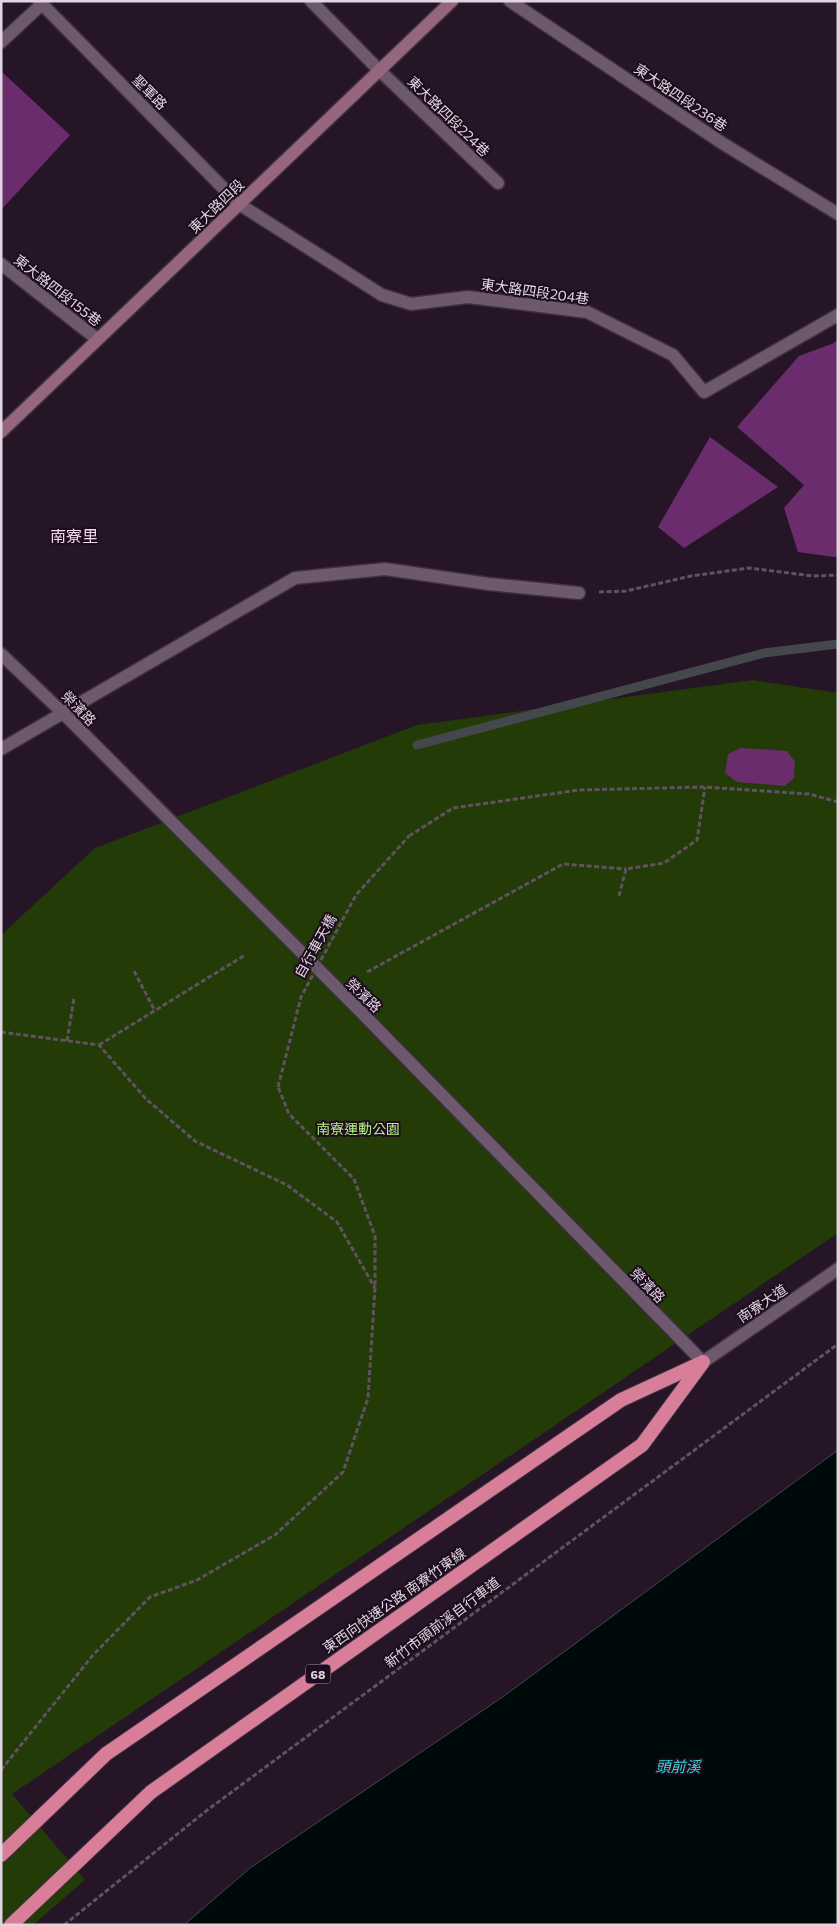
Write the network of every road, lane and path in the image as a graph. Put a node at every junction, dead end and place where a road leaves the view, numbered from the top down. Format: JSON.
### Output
{"nodes":[{"id":1,"x":311,"y":1,"type":"edge"},
{"id":2,"x":452,"y":1,"type":"edge"},
{"id":3,"x":510,"y":1,"type":"edge"},
{"id":4,"x":40,"y":3,"type":"edge"},
{"id":5,"x":1,"y":42,"type":"edge"},
{"id":6,"x":379,"y":70,"type":"junction"},
{"id":7,"x":498,"y":183,"type":"dead end"},
{"id":8,"x":239,"y":204,"type":"junction"},
{"id":9,"x":838,"y":214,"type":"edge"},
{"id":10,"x":1,"y":264,"type":"edge"},
{"id":11,"x":838,"y":315,"type":"edge"},
{"id":12,"x":97,"y":339,"type":"junction"},
{"id":13,"x":1,"y":432,"type":"edge"},
{"id":14,"x":838,"y":575,"type":"edge"},
{"id":15,"x":579,"y":593,"type":"joint"},
{"id":16,"x":1,"y":654,"type":"edge"},
{"id":17,"x":64,"y":714,"type":"junction"},
{"id":18,"x":1,"y":749,"type":"edge"},
{"id":19,"x":705,"y":787,"type":"junction"},
{"id":20,"x":838,"y":802,"type":"edge"},
{"id":21,"x":626,"y":869,"type":"junction"},
{"id":22,"x":619,"y":896,"type":"dead end"},
{"id":23,"x":245,"y":955,"type":"dead end"},
{"id":24,"x":134,"y":971,"type":"dead end"},
{"id":25,"x":367,"y":972,"type":"dead end"},
{"id":26,"x":74,"y":998,"type":"dead end"},
{"id":27,"x":155,"y":1011,"type":"junction"},
{"id":28,"x":1,"y":1032,"type":"edge"},
{"id":29,"x":67,"y":1041,"type":"junction"},
{"id":30,"x":99,"y":1045,"type":"junction"},
{"id":31,"x":838,"y":1269,"type":"edge"},
{"id":32,"x":375,"y":1288,"type":"junction"},
{"id":33,"x":838,"y":1344,"type":"edge"},
{"id":34,"x":703,"y":1362,"type":"junction"},
{"id":35,"x":1,"y":1770,"type":"edge"},
{"id":36,"x":1,"y":1856,"type":"edge"},
{"id":37,"x":11,"y":1925,"type":"edge"},
{"id":38,"x":64,"y":1925,"type":"edge"}],
"edges":[{"from":1,"to":6,"type":"street","name":"東大路四段224巷"},
{"from":2,"to":6,"type":"main road","name":"東大路四段"},
{"from":3,"to":9,"type":"street","name":"東大路四段236巷"},
{"from":4,"to":5,"type":"street"},
{"from":4,"to":8,"type":"street","name":"聖軍路"},
{"from":6,"to":7,"type":"street","name":"東大路四段224巷"},
{"from":6,"to":8,"type":"main road","name":"東大路四段"},
{"from":8,"to":11,"type":"street","name":"東大路四段204巷"},
{"from":8,"to":12,"type":"main road","name":"東大路四段"},
{"from":10,"to":12,"type":"street","name":"東大路四段155巷"},
{"from":12,"to":13,"type":"main road","name":"東大路四段"},
{"from":14,"to":15,"type":"path"},
{"from":15,"to":17,"type":"street"},
{"from":16,"to":17,"type":"street","name":"榮濱路"},
{"from":17,"to":18,"type":"street"},
{"from":17,"to":34,"type":"street","name":"榮濱路"},
{"from":19,"to":20,"type":"path","name":"自行車天橋"},
{"from":19,"to":21,"type":"path"},
{"from":19,"to":32,"type":"path","name":"自行車天橋","bridge":true},
{"from":21,"to":22,"type":"path"},
{"from":21,"to":25,"type":"path"},
{"from":23,"to":27,"type":"path"},
{"from":24,"to":27,"type":"path"},
{"from":26,"to":29,"type":"path"},
{"from":27,"to":30,"type":"path"},
{"from":28,"to":29,"type":"path"},
{"from":29,"to":30,"type":"path"},
{"from":30,"to":32,"type":"path"},
{"from":31,"to":34,"type":"street","name":"南寮大道"},
{"from":32,"to":35,"type":"path"},
{"from":33,"to":38,"type":"path","name":"新竹市頭前溪自行車道"},
{"from":34,"to":36,"type":"highway"},
{"from":34,"to":37,"type":"highway","name":"東西向快速公路 南寮竹東線","number":"68"}]}
